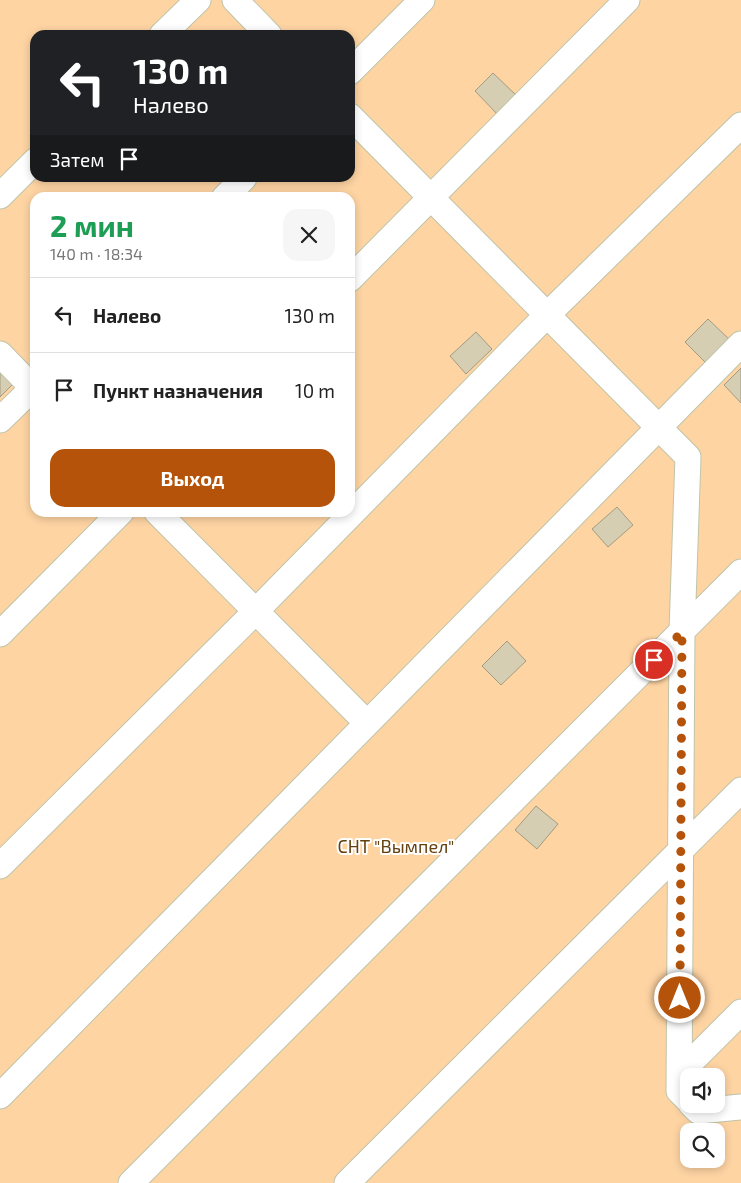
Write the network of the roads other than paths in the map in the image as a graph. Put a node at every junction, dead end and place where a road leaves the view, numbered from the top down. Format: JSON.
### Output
{"nodes":[{"id":1,"x":198,"y":0,"type":"edge"},
{"id":2,"x":234,"y":0,"type":"edge"},
{"id":3,"x":422,"y":0,"type":"edge"},
{"id":4,"x":627,"y":0,"type":"edge"},
{"id":5,"x":167,"y":30,"type":"edge"},
{"id":6,"x":264,"y":30,"type":"edge"},
{"id":7,"x":355,"y":67,"type":"edge"},
{"id":8,"x":355,"y":121,"type":"edge"},
{"id":9,"x":741,"y":125,"type":"edge"},
{"id":10,"x":30,"y":166,"type":"edge"},
{"id":11,"x":240,"y":182,"type":"edge"},
{"id":12,"x":230,"y":192,"type":"edge"},
{"id":13,"x":0,"y":196,"type":"edge"},
{"id":14,"x":430,"y":198,"type":"junction"},
{"id":15,"x":355,"y":274,"type":"edge"},
{"id":16,"x":547,"y":315,"type":"junction"},
{"id":17,"x":741,"y":344,"type":"edge"},
{"id":18,"x":0,"y":354,"type":"edge"},
{"id":19,"x":30,"y":384,"type":"edge"},
{"id":20,"x":30,"y":392,"type":"edge"},
{"id":21,"x":0,"y":420,"type":"edge"},
{"id":22,"x":658,"y":428,"type":"junction"},
{"id":23,"x":355,"y":510,"type":"edge"},
{"id":24,"x":116,"y":517,"type":"edge"},
{"id":25,"x":162,"y":517,"type":"edge"},
{"id":26,"x":348,"y":517,"type":"edge"},
{"id":27,"x":741,"y":572,"type":"edge"},
{"id":28,"x":256,"y":611,"type":"junction"},
{"id":29,"x":682,"y":632,"type":"junction"},
{"id":30,"x":0,"y":634,"type":"edge"},
{"id":31,"x":367,"y":723,"type":"junction"},
{"id":32,"x":741,"y":790,"type":"edge"},
{"id":33,"x":682,"y":849,"type":"junction"},
{"id":34,"x":0,"y":866,"type":"edge"},
{"id":35,"x":741,"y":1012,"type":"edge"},
{"id":36,"x":680,"y":1068,"type":"edge"},
{"id":37,"x":685,"y":1068,"type":"edge"},
{"id":38,"x":0,"y":1096,"type":"edge"},
{"id":39,"x":741,"y":1107,"type":"edge"},
{"id":40,"x":725,"y":1108,"type":"edge"},
{"id":41,"x":130,"y":1183,"type":"edge"},
{"id":42,"x":347,"y":1183,"type":"edge"}],
"edges":[{"from":1,"to":5,"type":"street"},
{"from":2,"to":6,"type":"street"},
{"from":3,"to":7,"type":"street"},
{"from":4,"to":14,"type":"street"},
{"from":8,"to":14,"type":"street"},
{"from":9,"to":16,"type":"street"},
{"from":10,"to":13,"type":"street"},
{"from":11,"to":12,"type":"street"},
{"from":14,"to":15,"type":"street"},
{"from":14,"to":16,"type":"street"},
{"from":16,"to":22,"type":"street"},
{"from":16,"to":23,"type":"street"},
{"from":17,"to":22,"type":"street"},
{"from":18,"to":19,"type":"street"},
{"from":20,"to":21,"type":"street"},
{"from":22,"to":29,"type":"street"},
{"from":22,"to":31,"type":"street"},
{"from":24,"to":30,"type":"street"},
{"from":25,"to":28,"type":"street"},
{"from":26,"to":28,"type":"street"},
{"from":27,"to":29,"type":"street"},
{"from":28,"to":31,"type":"street"},
{"from":28,"to":34,"type":"street"},
{"from":29,"to":33,"type":"street"},
{"from":29,"to":41,"type":"street"},
{"from":31,"to":38,"type":"street"},
{"from":32,"to":33,"type":"street"},
{"from":33,"to":36,"type":"street"},
{"from":33,"to":42,"type":"street"},
{"from":35,"to":37,"type":"street"},
{"from":39,"to":40,"type":"street"}]}
